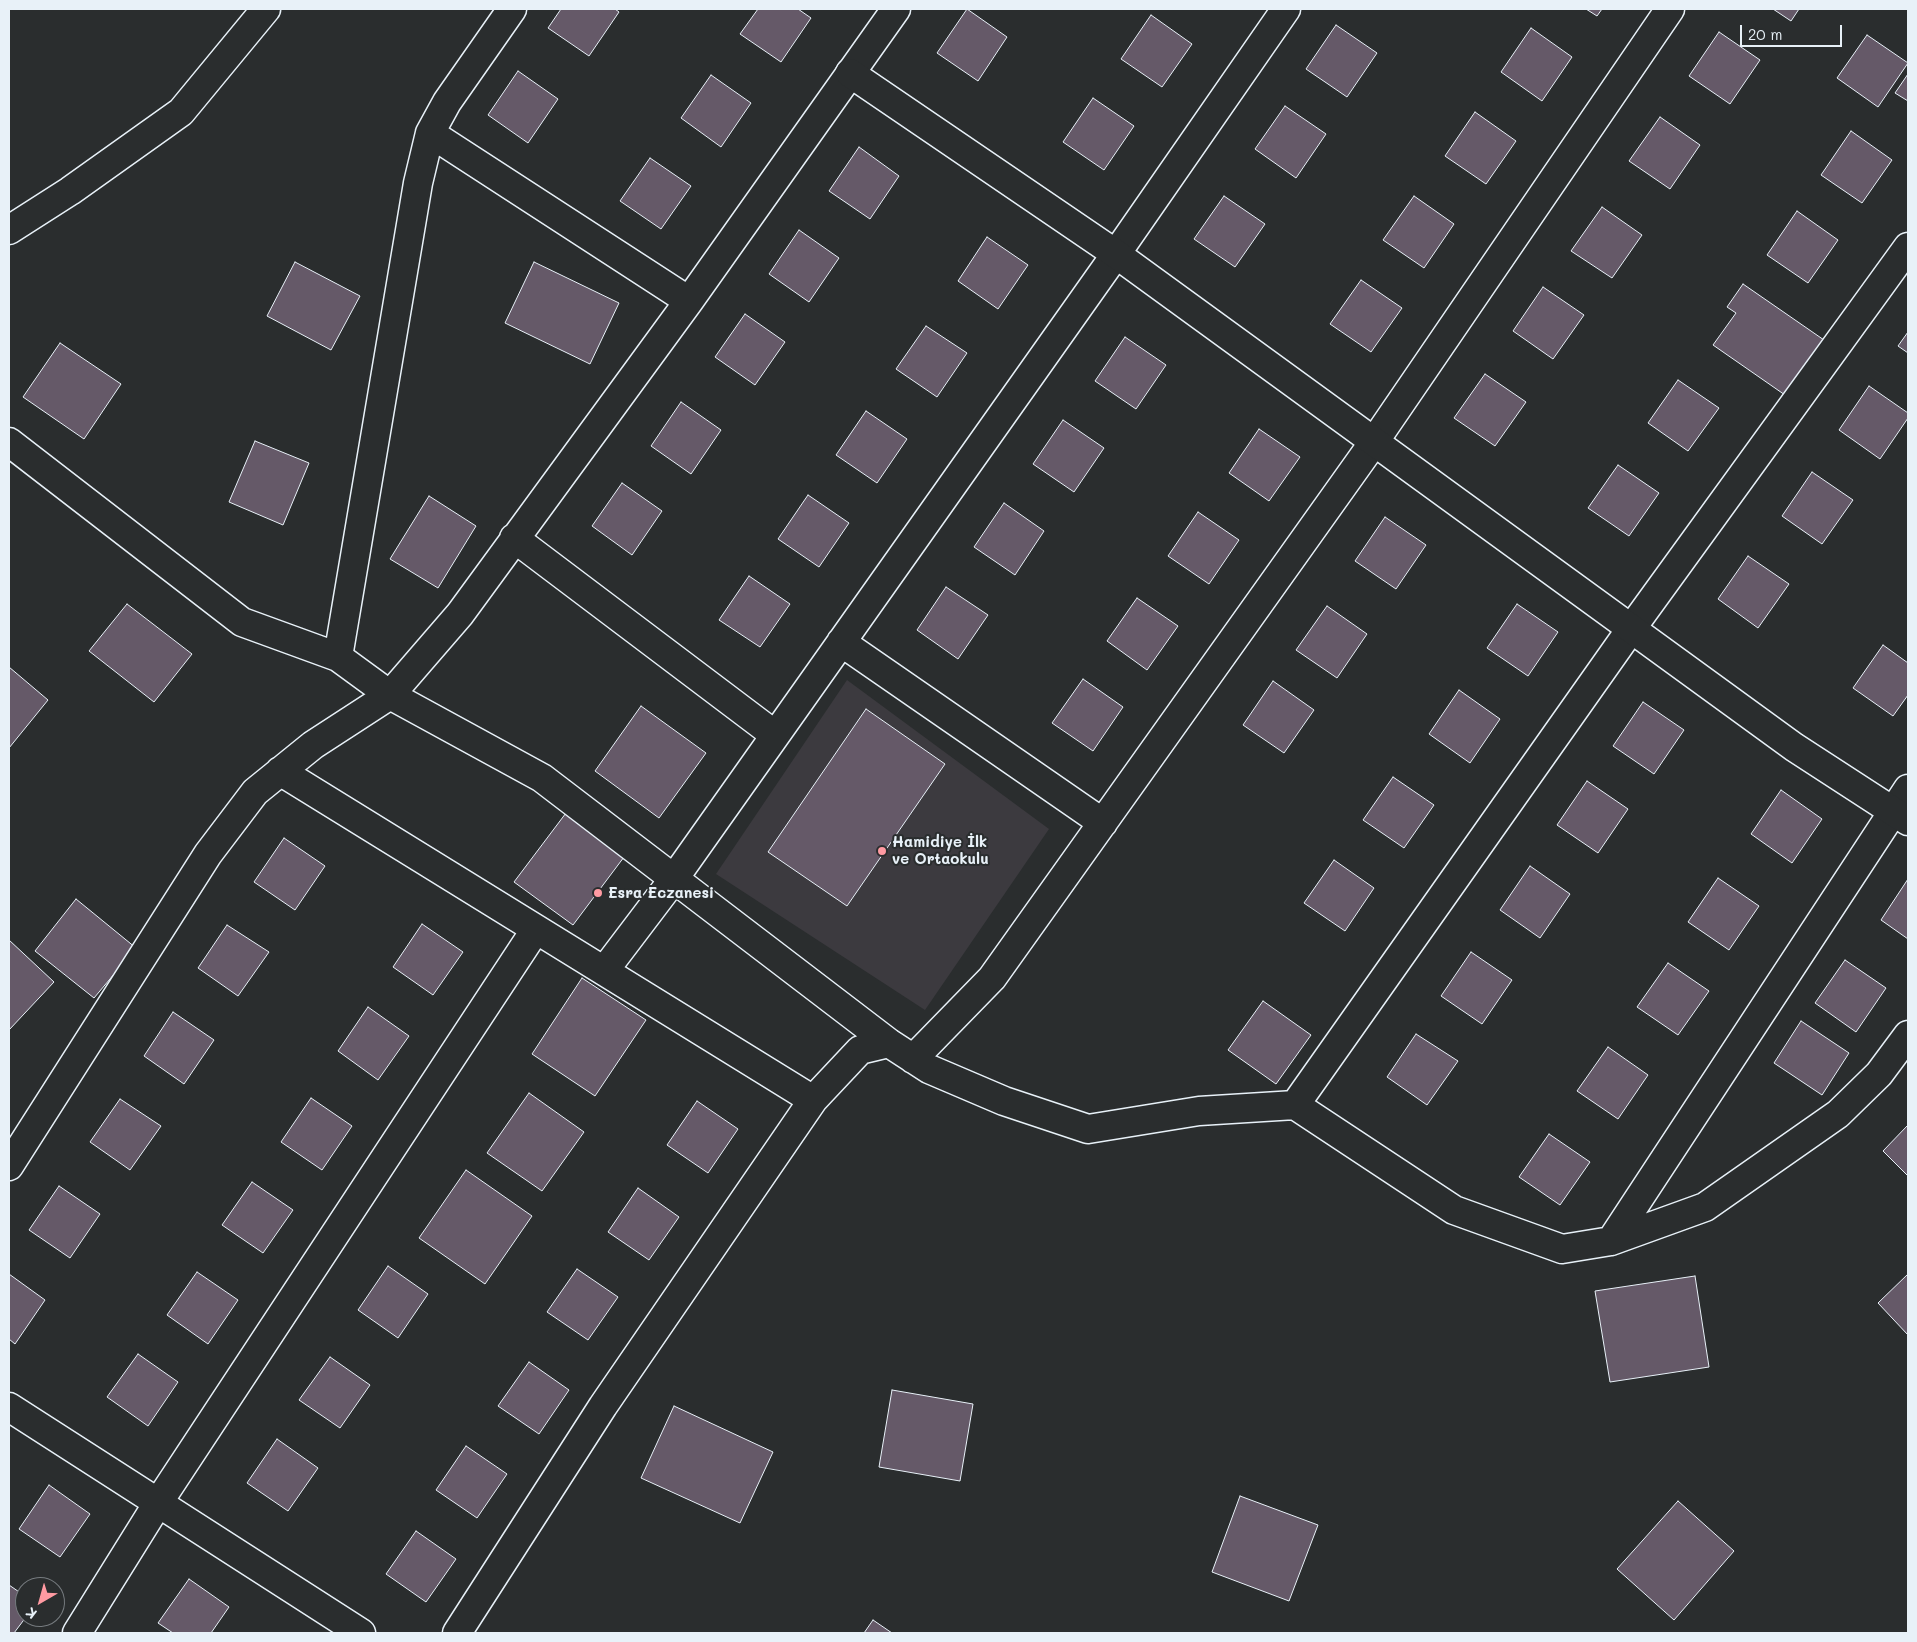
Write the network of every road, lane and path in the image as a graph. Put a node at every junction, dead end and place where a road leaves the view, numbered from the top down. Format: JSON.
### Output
{"nodes":[{"id":1,"x":266,"y":9,"type":"edge"},
{"id":2,"x":512,"y":9,"type":"edge"},
{"id":3,"x":896,"y":9,"type":"edge"},
{"id":4,"x":1286,"y":9,"type":"edge"},
{"id":5,"x":1670,"y":9,"type":"edge"},
{"id":6,"x":850,"y":72,"type":"junction"},
{"id":7,"x":430,"y":133,"type":"junction"},
{"id":8,"x":9,"y":230,"type":"edge"},
{"id":9,"x":1908,"y":247,"type":"edge"},
{"id":10,"x":1116,"y":254,"type":"junction"},
{"id":11,"x":689,"y":300,"type":"junction"},
{"id":12,"x":9,"y":442,"type":"edge"},
{"id":13,"x":1374,"y":442,"type":"junction"},
{"id":14,"x":514,"y":538,"type":"junction"},
{"id":15,"x":1631,"y":629,"type":"junction"},
{"id":16,"x":841,"y":642,"type":"junction"},
{"id":17,"x":338,"y":657,"type":"junction"},
{"id":18,"x":390,"y":696,"type":"junction"},
{"id":19,"x":775,"y":734,"type":"junction"},
{"id":20,"x":280,"y":771,"type":"junction"},
{"id":21,"x":1908,"y":789,"type":"edge"},
{"id":22,"x":1901,"y":816,"type":"edge"},
{"id":23,"x":1103,"y":823,"type":"junction"},
{"id":24,"x":673,"y":880,"type":"junction"},
{"id":25,"x":536,"y":929,"type":"junction"},
{"id":26,"x":604,"y":971,"type":"junction"},
{"id":27,"x":1908,"y":1035,"type":"edge"},
{"id":28,"x":889,"y":1043,"type":"junction"},
{"id":29,"x":913,"y":1059,"type":"junction"},
{"id":30,"x":813,"y":1100,"type":"junction"},
{"id":31,"x":1295,"y":1105,"type":"junction"},
{"id":32,"x":9,"y":1166,"type":"edge"},
{"id":33,"x":1611,"y":1241,"type":"junction"},
{"id":34,"x":9,"y":1407,"type":"edge"},
{"id":35,"x":158,"y":1503,"type":"junction"},
{"id":36,"x":76,"y":1633,"type":"edge"},
{"id":37,"x":361,"y":1633,"type":"edge"},
{"id":38,"x":457,"y":1633,"type":"edge"}],
"edges":[{"from":1,"to":8,"type":"street"},
{"from":2,"to":7,"type":"street"},
{"from":3,"to":6,"type":"street"},
{"from":4,"to":10,"type":"street"},
{"from":5,"to":13,"type":"street"},
{"from":6,"to":10,"type":"street"},
{"from":6,"to":11,"type":"street"},
{"from":7,"to":11,"type":"street"},
{"from":7,"to":17,"type":"street"},
{"from":9,"to":15,"type":"street"},
{"from":10,"to":13,"type":"street"},
{"from":10,"to":16,"type":"street"},
{"from":11,"to":14,"type":"street"},
{"from":12,"to":17,"type":"street"},
{"from":13,"to":15,"type":"street"},
{"from":13,"to":23,"type":"street"},
{"from":14,"to":18,"type":"street"},
{"from":14,"to":19,"type":"street"},
{"from":15,"to":22,"type":"street"},
{"from":15,"to":31,"type":"street"},
{"from":16,"to":19,"type":"street"},
{"from":16,"to":23,"type":"street"},
{"from":17,"to":18,"type":"street"},
{"from":18,"to":20,"type":"street"},
{"from":18,"to":24,"type":"street"},
{"from":19,"to":24,"type":"street"},
{"from":20,"to":25,"type":"street"},
{"from":20,"to":32,"type":"street"},
{"from":21,"to":22,"type":"street"},
{"from":22,"to":33,"type":"street"},
{"from":23,"to":29,"type":"street"},
{"from":24,"to":26,"type":"street"},
{"from":24,"to":28,"type":"street"},
{"from":25,"to":26,"type":"street"},
{"from":25,"to":35,"type":"street"},
{"from":26,"to":30,"type":"street"},
{"from":27,"to":33,"type":"street"},
{"from":28,"to":29,"type":"street"},
{"from":28,"to":30,"type":"street"},
{"from":29,"to":31,"type":"street"},
{"from":30,"to":38,"type":"street"},
{"from":31,"to":33,"type":"street"},
{"from":34,"to":35,"type":"street"},
{"from":35,"to":36,"type":"street"},
{"from":35,"to":37,"type":"street"}]}
